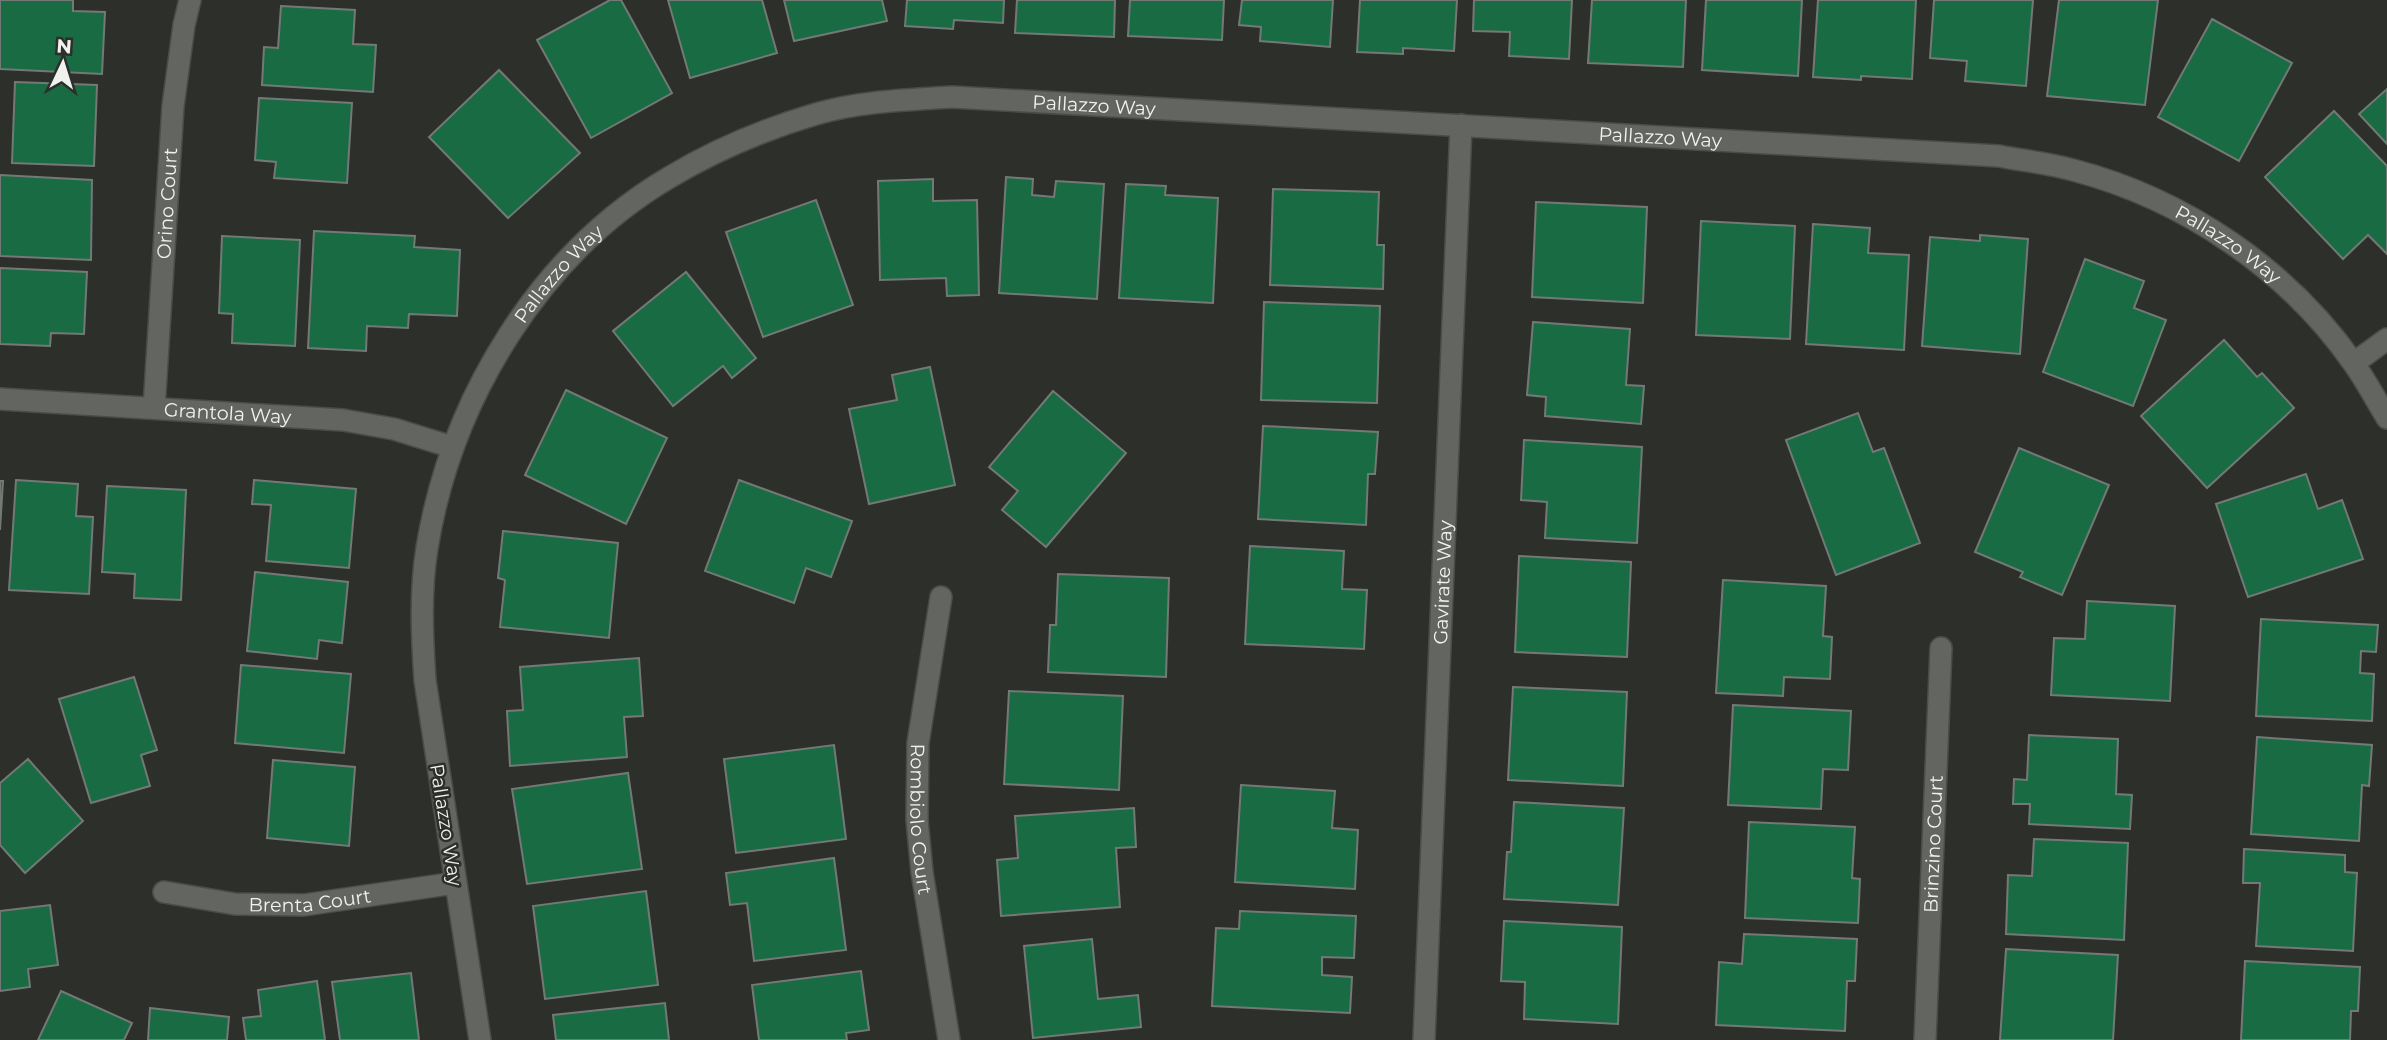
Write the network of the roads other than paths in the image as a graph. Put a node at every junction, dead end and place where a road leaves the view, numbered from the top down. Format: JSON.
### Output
{"nodes":[{"id":1,"x":190,"y":0,"type":"edge"},
{"id":2,"x":1461,"y":125,"type":"junction"},
{"id":3,"x":2387,"y":339,"type":"edge"},
{"id":4,"x":2354,"y":363,"type":"junction"},
{"id":5,"x":0,"y":399,"type":"edge"},
{"id":6,"x":154,"y":408,"type":"junction"},
{"id":7,"x":2387,"y":418,"type":"edge"},
{"id":8,"x":452,"y":447,"type":"junction"},
{"id":9,"x":941,"y":597,"type":"dead end"},
{"id":10,"x":1941,"y":648,"type":"dead end"},
{"id":11,"x":455,"y":883,"type":"junction"},
{"id":12,"x":164,"y":892,"type":"dead end"},
{"id":13,"x":480,"y":1040,"type":"edge"},
{"id":14,"x":949,"y":1040,"type":"edge"},
{"id":15,"x":1424,"y":1040,"type":"edge"},
{"id":16,"x":1925,"y":1040,"type":"edge"}],
"edges":[{"from":1,"to":6,"type":"street","name":"Orino Court"},
{"from":2,"to":4,"type":"street","name":"Pallazzo Way"},
{"from":2,"to":8,"type":"street","name":"Pallazzo Way"},
{"from":2,"to":15,"type":"street","name":"Gavirate Way"},
{"from":3,"to":4,"type":"street"},
{"from":4,"to":7,"type":"street","name":"Pallazzo Way"},
{"from":5,"to":6,"type":"street","name":"Grantola Way"},
{"from":6,"to":8,"type":"street","name":"Grantola Way"},
{"from":8,"to":11,"type":"street","name":"Pallazzo Way"},
{"from":9,"to":14,"type":"street","name":"Rombiolo Court"},
{"from":10,"to":16,"type":"street","name":"Brinzino Court"},
{"from":11,"to":12,"type":"street","name":"Brenta Court"},
{"from":11,"to":13,"type":"street","name":"Pallazzo Way"}]}
